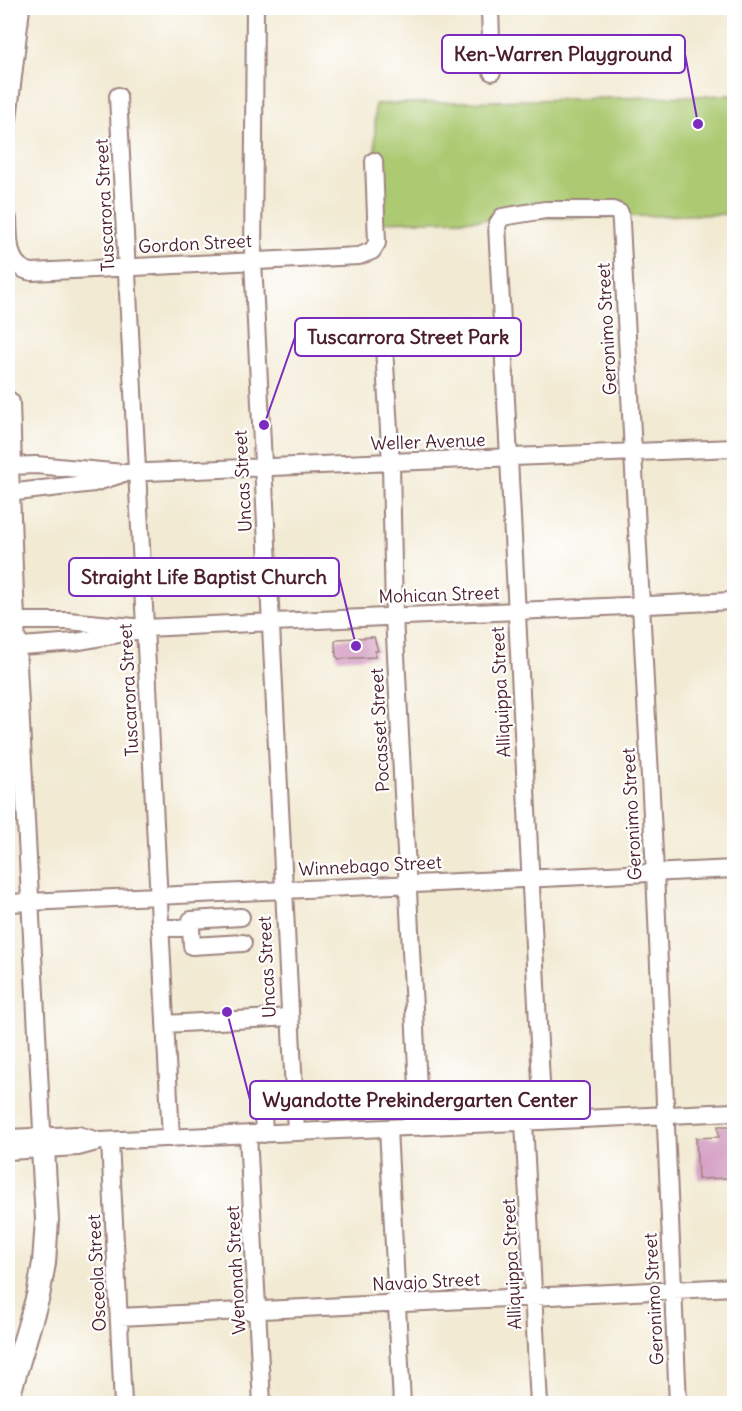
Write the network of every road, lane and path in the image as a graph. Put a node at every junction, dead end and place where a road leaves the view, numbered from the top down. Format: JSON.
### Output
{"nodes":[{"id":1,"x":21,"y":8,"type":"edge"},
{"id":2,"x":255,"y":8,"type":"edge"},
{"id":3,"x":490,"y":8,"type":"edge"},
{"id":4,"x":492,"y":72,"type":"dead end"},
{"id":5,"x":118,"y":96,"type":"dead end"},
{"id":6,"x":8,"y":119,"type":"edge"},
{"id":7,"x":374,"y":161,"type":"dead end"},
{"id":8,"x":8,"y":219,"type":"edge"},
{"id":9,"x":621,"y":223,"type":"joint"},
{"id":10,"x":253,"y":261,"type":"junction"},
{"id":11,"x":128,"y":267,"type":"junction"},
{"id":12,"x":383,"y":331,"type":"dead end"},
{"id":13,"x":8,"y":403,"type":"edge"},
{"id":14,"x":735,"y":448,"type":"edge"},
{"id":15,"x":632,"y":452,"type":"junction"},
{"id":16,"x":509,"y":458,"type":"junction"},
{"id":17,"x":391,"y":463,"type":"junction"},
{"id":18,"x":9,"y":466,"type":"edge"},
{"id":19,"x":262,"y":468,"type":"junction"},
{"id":20,"x":131,"y":473,"type":"junction"},
{"id":21,"x":9,"y":493,"type":"edge"},
{"id":22,"x":735,"y":601,"type":"edge"},
{"id":23,"x":640,"y":606,"type":"junction"},
{"id":24,"x":516,"y":611,"type":"junction"},
{"id":25,"x":394,"y":616,"type":"junction"},
{"id":26,"x":12,"y":621,"type":"edge"},
{"id":27,"x":269,"y":622,"type":"junction"},
{"id":28,"x":145,"y":628,"type":"junction"},
{"id":29,"x":12,"y":647,"type":"edge"},
{"id":30,"x":735,"y":869,"type":"edge"},
{"id":31,"x":655,"y":872,"type":"junction"},
{"id":32,"x":531,"y":878,"type":"junction"},
{"id":33,"x":408,"y":884,"type":"junction"},
{"id":34,"x":283,"y":890,"type":"junction"},
{"id":35,"x":158,"y":895,"type":"junction"},
{"id":36,"x":31,"y":902,"type":"junction"},
{"id":37,"x":8,"y":903,"type":"edge"},
{"id":38,"x":240,"y":917,"type":"dead end"},
{"id":39,"x":160,"y":928,"type":"junction"},
{"id":40,"x":191,"y":928,"type":"junction"},
{"id":41,"x":243,"y":943,"type":"dead end"},
{"id":42,"x":290,"y":1017,"type":"junction"},
{"id":43,"x":165,"y":1024,"type":"junction"},
{"id":44,"x":262,"y":1093,"type":"dead end"},
{"id":45,"x":735,"y":1112,"type":"edge"},
{"id":46,"x":666,"y":1115,"type":"junction"},
{"id":47,"x":543,"y":1121,"type":"junction"},
{"id":48,"x":524,"y":1122,"type":"junction"},
{"id":49,"x":420,"y":1126,"type":"junction"},
{"id":50,"x":388,"y":1128,"type":"junction"},
{"id":51,"x":296,"y":1132,"type":"junction"},
{"id":52,"x":256,"y":1134,"type":"junction"},
{"id":53,"x":8,"y":1138,"type":"edge"},
{"id":54,"x":171,"y":1138,"type":"junction"},
{"id":55,"x":105,"y":1141,"type":"junction"},
{"id":56,"x":43,"y":1143,"type":"junction"},
{"id":57,"x":8,"y":1150,"type":"edge"},
{"id":58,"x":735,"y":1287,"type":"edge"},
{"id":59,"x":673,"y":1290,"type":"junction"},
{"id":60,"x":534,"y":1297,"type":"junction"},
{"id":61,"x":397,"y":1303,"type":"junction"},
{"id":62,"x":257,"y":1310,"type":"junction"},
{"id":63,"x":118,"y":1317,"type":"junction"},
{"id":64,"x":8,"y":1397,"type":"edge"},
{"id":65,"x":123,"y":1404,"type":"edge"},
{"id":66,"x":262,"y":1404,"type":"edge"},
{"id":67,"x":402,"y":1404,"type":"edge"},
{"id":68,"x":539,"y":1404,"type":"edge"},
{"id":69,"x":678,"y":1404,"type":"edge"}],
"edges":[{"from":1,"to":6,"type":"street"},
{"from":2,"to":10,"type":"street","name":"Uncas Street"},
{"from":3,"to":4,"type":"street"},
{"from":5,"to":11,"type":"street","name":"Tuscarora Street"},
{"from":7,"to":10,"type":"street","name":"Gordon Street"},
{"from":8,"to":11,"type":"street","name":"Gordon Street"},
{"from":9,"to":15,"type":"street","name":"Geronimo Street"},
{"from":9,"to":16,"type":"street","name":"Alliquippa Street"},
{"from":10,"to":11,"type":"street","name":"Gordon Street"},
{"from":10,"to":19,"type":"street","name":"Uncas Street"},
{"from":11,"to":20,"type":"street","name":"Tuscarora Street"},
{"from":12,"to":17,"type":"street","name":"Pocasset Street"},
{"from":13,"to":18,"type":"highway"},
{"from":14,"to":15,"type":"street","name":"Weller Avenue"},
{"from":15,"to":16,"type":"street","name":"Weller Avenue"},
{"from":15,"to":23,"type":"street","name":"Geronimo Street"},
{"from":16,"to":17,"type":"street","name":"Weller Avenue"},
{"from":16,"to":24,"type":"street","name":"Alliquippa Street"},
{"from":17,"to":19,"type":"street","name":"Weller Avenue"},
{"from":17,"to":25,"type":"street","name":"Pocasset Street"},
{"from":18,"to":20,"type":"street","name":"Weller Avenue"},
{"from":18,"to":21,"type":"street"},
{"from":19,"to":20,"type":"street","name":"Weller Avenue"},
{"from":19,"to":27,"type":"street","name":"Uncas Street"},
{"from":20,"to":21,"type":"street","name":"Weller Avenue"},
{"from":20,"to":28,"type":"street","name":"Tuscarora Street"},
{"from":21,"to":26,"type":"street"},
{"from":22,"to":23,"type":"street","name":"Mohican Street"},
{"from":23,"to":24,"type":"street","name":"Mohican Street"},
{"from":23,"to":31,"type":"street","name":"Geronimo Street"},
{"from":24,"to":25,"type":"street","name":"Mohican Street"},
{"from":24,"to":32,"type":"street","name":"Alliquippa Street"},
{"from":25,"to":27,"type":"street","name":"Mohican Street"},
{"from":25,"to":33,"type":"street","name":"Pocasset Street"},
{"from":26,"to":28,"type":"street","name":"Mohican Street"},
{"from":26,"to":29,"type":"street"},
{"from":27,"to":28,"type":"street","name":"Mohican Street"},
{"from":27,"to":34,"type":"street","name":"Uncas Street"},
{"from":28,"to":29,"type":"street","name":"Mohican Street"},
{"from":28,"to":35,"type":"street","name":"Tuscarora Street"},
{"from":29,"to":36,"type":"street"},
{"from":30,"to":31,"type":"street","name":"Winnebago Street"},
{"from":31,"to":32,"type":"street","name":"Winnebago Street"},
{"from":31,"to":46,"type":"street","name":"Geronimo Street"},
{"from":32,"to":33,"type":"street","name":"Winnebago Street"},
{"from":32,"to":47,"type":"street","name":"Alliquippa Street"},
{"from":33,"to":34,"type":"street","name":"Winnebago Street"},
{"from":33,"to":49,"type":"street","name":"Pocasset Street"},
{"from":34,"to":35,"type":"street","name":"Winnebago Street"},
{"from":34,"to":42,"type":"street","name":"Uncas Street"},
{"from":35,"to":36,"type":"street","name":"Winnebago Street"},
{"from":35,"to":39,"type":"street","name":"Tuscarora Street"},
{"from":36,"to":37,"type":"street","name":"Winnebago Street"},
{"from":36,"to":56,"type":"street"},
{"from":38,"to":40,"type":"street"},
{"from":39,"to":40,"type":"street"},
{"from":39,"to":43,"type":"street","name":"Tuscarora Street"},
{"from":40,"to":41,"type":"street"},
{"from":42,"to":43,"type":"street"},
{"from":42,"to":51,"type":"street","name":"Uncas Street"},
{"from":43,"to":54,"type":"street","name":"Tuscarora Street"},
{"from":44,"to":52,"type":"street","name":"Wenonah Street"},
{"from":45,"to":46,"type":"street"},
{"from":46,"to":47,"type":"street"},
{"from":46,"to":59,"type":"street","name":"Geronimo Street"},
{"from":47,"to":48,"type":"street"},
{"from":48,"to":49,"type":"street"},
{"from":48,"to":60,"type":"street","name":"Alliquippa Street"},
{"from":49,"to":50,"type":"street"},
{"from":50,"to":51,"type":"street"},
{"from":50,"to":61,"type":"street"},
{"from":51,"to":52,"type":"street"},
{"from":52,"to":54,"type":"street"},
{"from":52,"to":62,"type":"street","name":"Wenonah Street"},
{"from":53,"to":56,"type":"street"},
{"from":54,"to":55,"type":"street"},
{"from":55,"to":56,"type":"street"},
{"from":55,"to":63,"type":"street","name":"Osceola Street"},
{"from":56,"to":57,"type":"street"},
{"from":56,"to":64,"type":"highway"},
{"from":58,"to":59,"type":"street","name":"Navajo Street"},
{"from":59,"to":60,"type":"street","name":"Navajo Street"},
{"from":59,"to":69,"type":"street","name":"Geronimo Street"},
{"from":60,"to":61,"type":"street","name":"Navajo Street"},
{"from":60,"to":68,"type":"street","name":"Alliquippa Street"},
{"from":61,"to":62,"type":"street","name":"Navajo Street"},
{"from":61,"to":67,"type":"street"},
{"from":62,"to":63,"type":"street","name":"Navajo Street"},
{"from":62,"to":66,"type":"street","name":"Wenonah Street"},
{"from":63,"to":65,"type":"street","name":"Osceola Street"}]}
